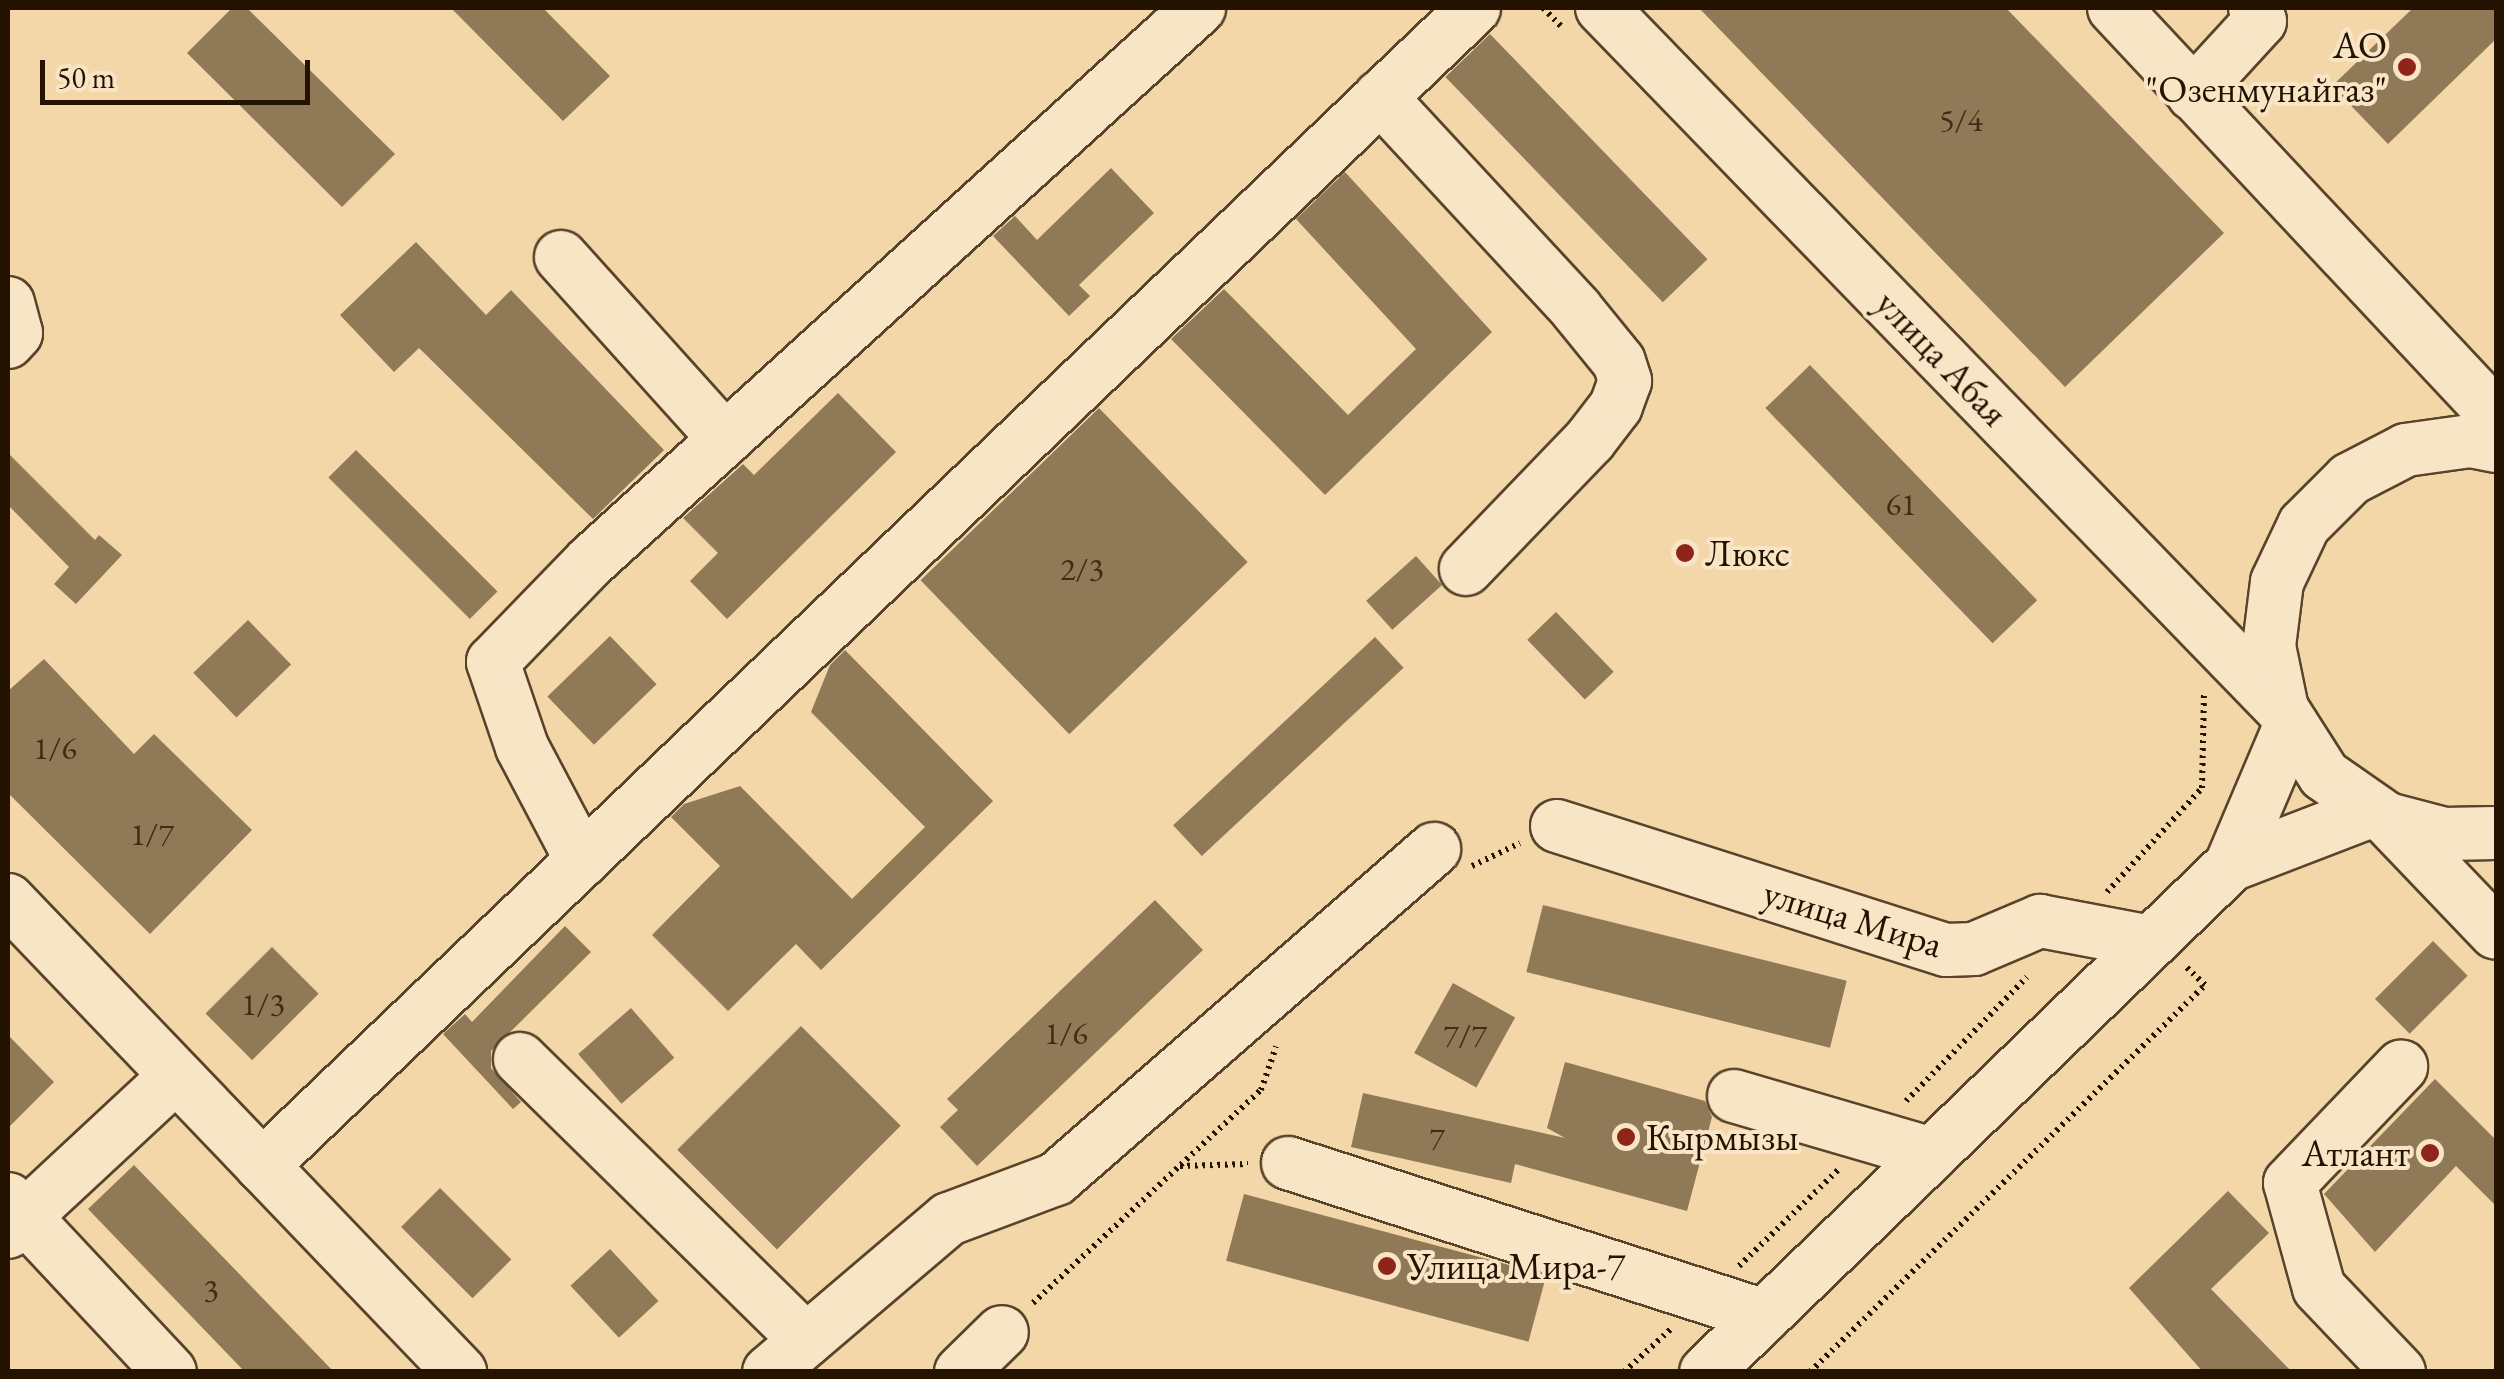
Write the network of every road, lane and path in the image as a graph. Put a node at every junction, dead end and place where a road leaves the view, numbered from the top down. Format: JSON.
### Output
{"nodes":[{"id":1,"x":1199,"y":8,"type":"edge"},
{"id":2,"x":1474,"y":8,"type":"edge"},
{"id":3,"x":1543,"y":8,"type":"edge"},
{"id":4,"x":2114,"y":8,"type":"edge"},
{"id":5,"x":2255,"y":8,"type":"edge"},
{"id":6,"x":1586,"y":22,"type":"edge"},
{"id":7,"x":2193,"y":94,"type":"junction"},
{"id":8,"x":1380,"y":97,"type":"junction"},
{"id":9,"x":561,"y":257,"type":"dead end"},
{"id":10,"x":8,"y":303,"type":"edge"},
{"id":11,"x":8,"y":342,"type":"edge"},
{"id":12,"x":2496,"y":416,"type":"edge"},
{"id":13,"x":726,"y":438,"type":"junction"},
{"id":14,"x":2496,"y":446,"type":"edge"},
{"id":15,"x":1466,"y":569,"type":"dead end"},
{"id":16,"x":2191,"y":679,"type":"dead end"},
{"id":17,"x":2286,"y":718,"type":"junction"},
{"id":18,"x":2379,"y":815,"type":"junction"},
{"id":19,"x":1557,"y":826,"type":"joint"},
{"id":20,"x":2496,"y":833,"type":"edge"},
{"id":21,"x":1448,"y":859,"type":"joint"},
{"id":22,"x":582,"y":860,"type":"junction"},
{"id":23,"x":2231,"y":865,"type":"junction"},
{"id":24,"x":8,"y":900,"type":"edge"},
{"id":25,"x":2091,"y":909,"type":"junction"},
{"id":26,"x":2496,"y":933,"type":"edge"},
{"id":27,"x":2154,"y":939,"type":"junction"},
{"id":28,"x":1291,"y":1032,"type":"dead end"},
{"id":29,"x":520,"y":1059,"type":"dead end"},
{"id":30,"x":2401,"y":1067,"type":"dead end"},
{"id":31,"x":176,"y":1076,"type":"junction"},
{"id":32,"x":1734,"y":1096,"type":"dead end"},
{"id":33,"x":1872,"y":1136,"type":"junction"},
{"id":34,"x":1932,"y":1154,"type":"junction"},
{"id":35,"x":1288,"y":1163,"type":"joint"},
{"id":36,"x":262,"y":1166,"type":"junction"},
{"id":37,"x":1179,"y":1166,"type":"junction"},
{"id":38,"x":13,"y":1216,"type":"edge"},
{"id":39,"x":1709,"y":1295,"type":"junction"},
{"id":40,"x":1764,"y":1316,"type":"junction"},
{"id":41,"x":1002,"y":1332,"type":"joint"},
{"id":42,"x":787,"y":1356,"type":"edge"},
{"id":43,"x":170,"y":1372,"type":"edge"},
{"id":44,"x":460,"y":1372,"type":"edge"},
{"id":45,"x":961,"y":1372,"type":"edge"},
{"id":46,"x":1624,"y":1372,"type":"edge"},
{"id":47,"x":1706,"y":1372,"type":"edge"},
{"id":48,"x":1810,"y":1372,"type":"edge"},
{"id":49,"x":2399,"y":1372,"type":"edge"}],
"edges":[{"from":1,"to":13,"type":"street"},
{"from":2,"to":8,"type":"street"},
{"from":3,"to":6,"type":"path"},
{"from":4,"to":7,"type":"street"},
{"from":5,"to":7,"type":"street"},
{"from":6,"to":17,"type":"street","name":"улица Абая"},
{"from":7,"to":12,"type":"street"},
{"from":8,"to":15,"type":"street"},
{"from":8,"to":22,"type":"street"},
{"from":9,"to":13,"type":"street"},
{"from":10,"to":11,"type":"street"},
{"from":13,"to":22,"type":"street"},
{"from":14,"to":17,"type":"street"},
{"from":16,"to":25,"type":"path"},
{"from":17,"to":18,"type":"street"},
{"from":17,"to":23,"type":"street"},
{"from":18,"to":20,"type":"street"},
{"from":18,"to":23,"type":"street"},
{"from":18,"to":26,"type":"street"},
{"from":19,"to":21,"type":"path"},
{"from":19,"to":25,"type":"street","name":"улица Мира"},
{"from":21,"to":42,"type":"street"},
{"from":22,"to":36,"type":"street"},
{"from":23,"to":27,"type":"street"},
{"from":24,"to":31,"type":"street"},
{"from":25,"to":27,"type":"street","name":"улица Мира"},
{"from":25,"to":27,"type":"path"},
{"from":25,"to":33,"type":"path"},
{"from":27,"to":34,"type":"street"},
{"from":27,"to":48,"type":"path"},
{"from":28,"to":37,"type":"path"},
{"from":29,"to":42,"type":"street"},
{"from":30,"to":49,"type":"street"},
{"from":31,"to":36,"type":"street"},
{"from":31,"to":38,"type":"street"},
{"from":32,"to":33,"type":"street"},
{"from":33,"to":34,"type":"street"},
{"from":33,"to":39,"type":"path"},
{"from":34,"to":40,"type":"street"},
{"from":35,"to":37,"type":"path"},
{"from":35,"to":39,"type":"street"},
{"from":36,"to":44,"type":"street"},
{"from":37,"to":41,"type":"path"},
{"from":38,"to":43,"type":"street"},
{"from":39,"to":40,"type":"street"},
{"from":39,"to":46,"type":"path"},
{"from":40,"to":47,"type":"street"},
{"from":41,"to":45,"type":"street"}]}
